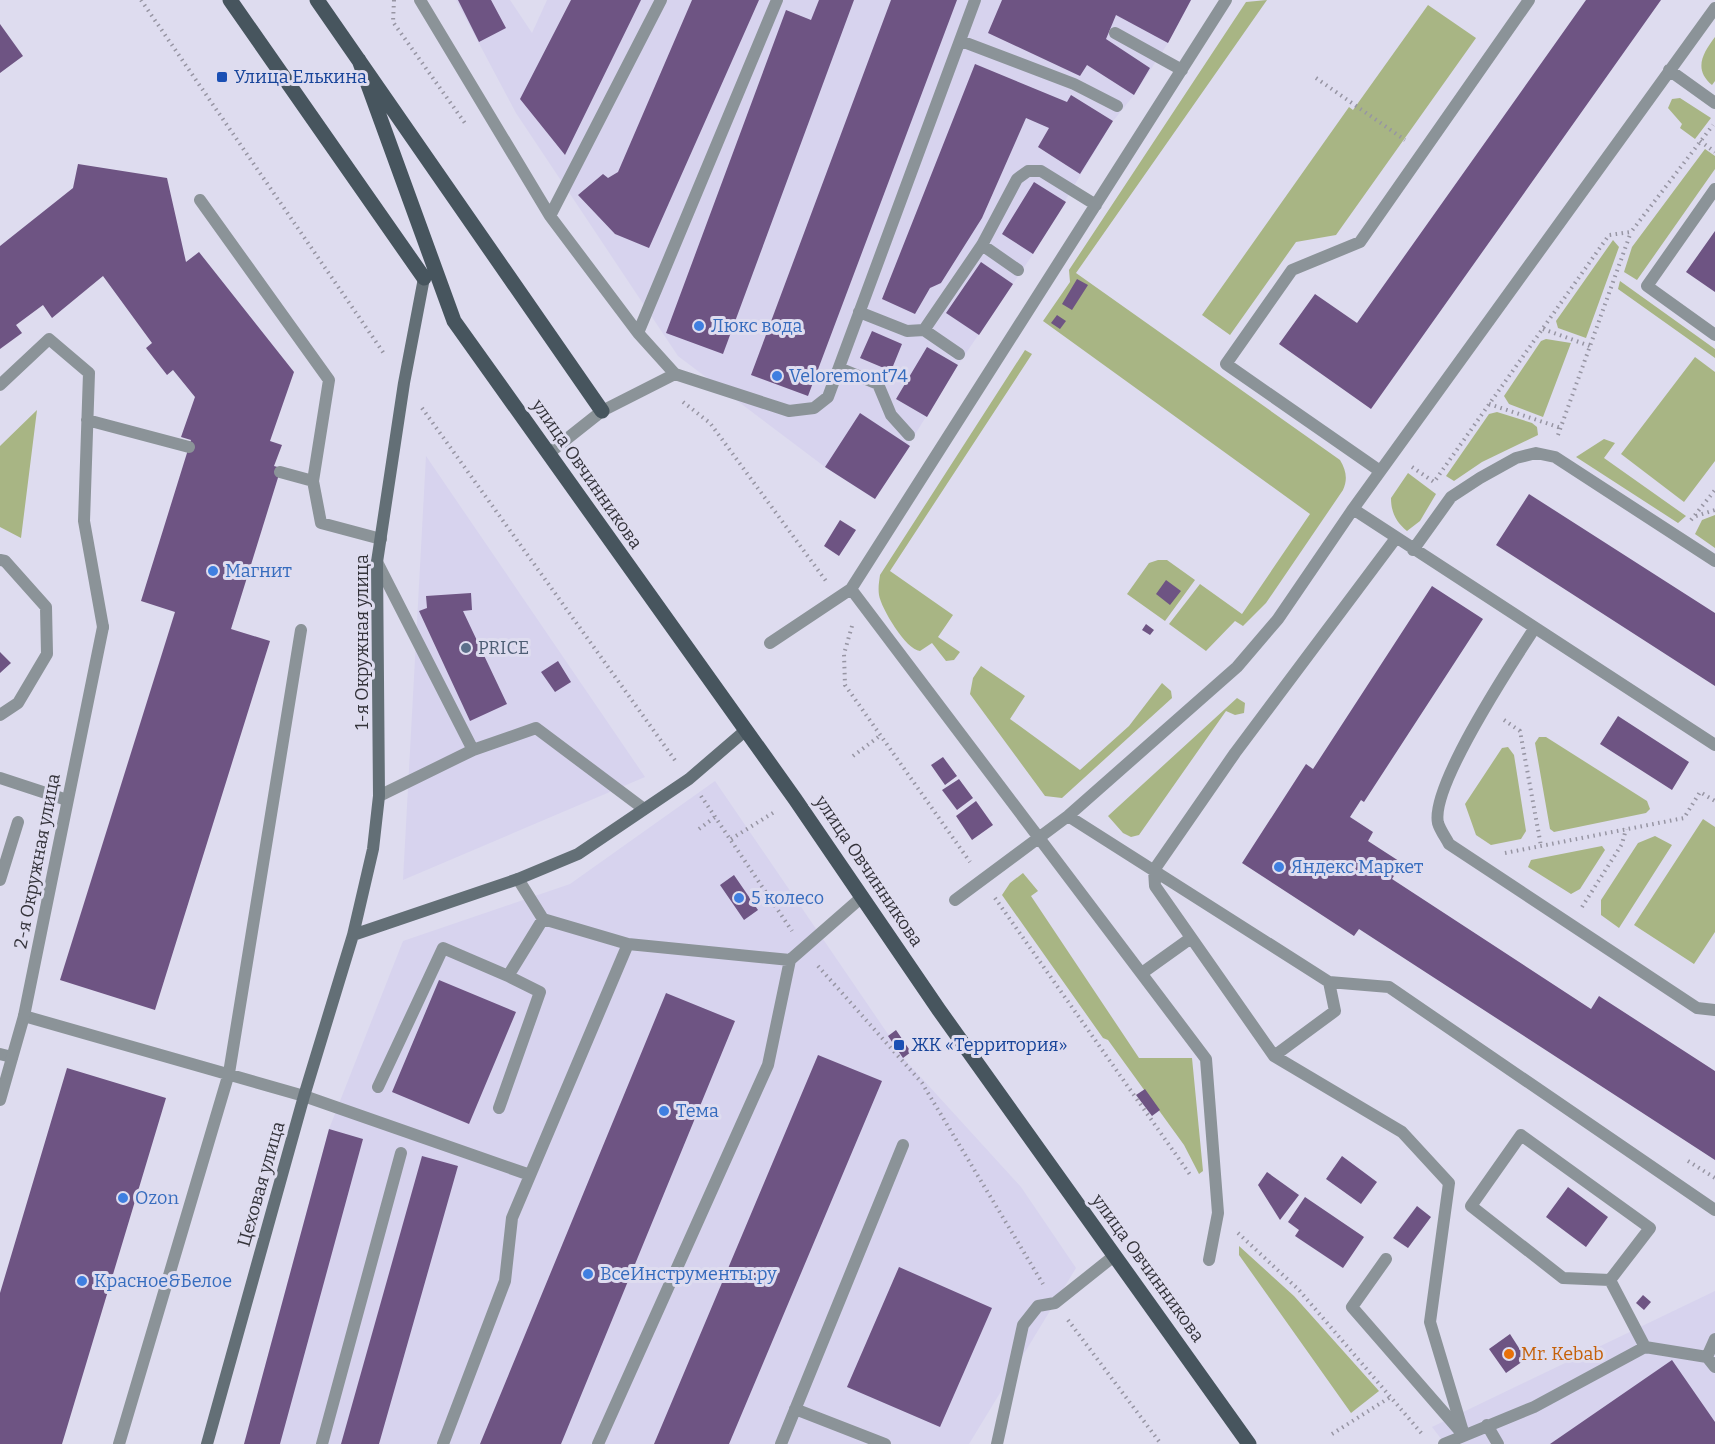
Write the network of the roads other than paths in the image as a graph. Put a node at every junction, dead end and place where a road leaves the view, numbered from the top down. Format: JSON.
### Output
{"nodes":[{"id":1,"x":230,"y":0,"type":"edge"},
{"id":2,"x":317,"y":0,"type":"edge"},
{"id":3,"x":420,"y":0,"type":"edge"},
{"id":4,"x":662,"y":0,"type":"edge"},
{"id":5,"x":777,"y":0,"type":"edge"},
{"id":6,"x":975,"y":0,"type":"edge"},
{"id":7,"x":1226,"y":0,"type":"edge"},
{"id":8,"x":1529,"y":0,"type":"edge"},
{"id":9,"x":1715,"y":8,"type":"edge"},
{"id":10,"x":1115,"y":33,"type":"dead end"},
{"id":11,"x":961,"y":41,"type":"junction"},
{"id":12,"x":359,"y":60,"type":"junction"},
{"id":13,"x":1182,"y":70,"type":"junction"},
{"id":14,"x":1669,"y":70,"type":"junction"},
{"id":15,"x":1715,"y":103,"type":"edge"},
{"id":16,"x":1117,"y":106,"type":"dead end"},
{"id":17,"x":1715,"y":189,"type":"edge"},
{"id":18,"x":200,"y":200,"type":"dead end"},
{"id":19,"x":1096,"y":205,"type":"junction"},
{"id":20,"x":550,"y":216,"type":"junction"},
{"id":21,"x":982,"y":245,"type":"junction"},
{"id":22,"x":1018,"y":270,"type":"dead end"},
{"id":23,"x":424,"y":278,"type":"joint"},
{"id":24,"x":859,"y":312,"type":"junction"},
{"id":25,"x":924,"y":330,"type":"junction"},
{"id":26,"x":638,"y":333,"type":"junction"},
{"id":27,"x":1715,"y":335,"type":"edge"},
{"id":28,"x":960,"y":354,"type":"dead end"},
{"id":29,"x":839,"y":368,"type":"junction"},
{"id":30,"x":675,"y":374,"type":"junction"},
{"id":31,"x":0,"y":385,"type":"edge"},
{"id":32,"x":602,"y":411,"type":"junction"},
{"id":33,"x":87,"y":420,"type":"junction"},
{"id":34,"x":909,"y":435,"type":"dead end"},
{"id":35,"x":189,"y":447,"type":"dead end"},
{"id":36,"x":549,"y":453,"type":"junction"},
{"id":37,"x":1380,"y":471,"type":"junction"},
{"id":38,"x":280,"y":472,"type":"dead end"},
{"id":39,"x":313,"y":481,"type":"junction"},
{"id":40,"x":1353,"y":509,"type":"junction"},
{"id":41,"x":1396,"y":538,"type":"junction"},
{"id":42,"x":381,"y":539,"type":"junction"},
{"id":43,"x":1413,"y":550,"type":"junction"},
{"id":44,"x":0,"y":560,"type":"edge"},
{"id":45,"x":1715,"y":561,"type":"edge"},
{"id":46,"x":377,"y":562,"type":"junction"},
{"id":47,"x":851,"y":589,"type":"junction"},
{"id":48,"x":1534,"y":629,"type":"junction"},
{"id":49,"x":301,"y":630,"type":"dead end"},
{"id":50,"x":770,"y":643,"type":"dead end"},
{"id":51,"x":0,"y":715,"type":"edge"},
{"id":52,"x":746,"y":730,"type":"junction"},
{"id":53,"x":1715,"y":745,"type":"edge"},
{"id":54,"x":473,"y":750,"type":"junction"},
{"id":55,"x":0,"y":778,"type":"edge"},
{"id":56,"x":379,"y":796,"type":"junction"},
{"id":57,"x":67,"y":800,"type":"junction"},
{"id":58,"x":644,"y":809,"type":"junction"},
{"id":59,"x":1068,"y":816,"type":"junction"},
{"id":60,"x":18,"y":822,"type":"dead end"},
{"id":61,"x":1039,"y":838,"type":"junction"},
{"id":62,"x":1154,"y":870,"type":"junction"},
{"id":63,"x":518,"y":879,"type":"junction"},
{"id":64,"x":0,"y":880,"type":"edge"},
{"id":65,"x":862,"y":897,"type":"junction"},
{"id":66,"x":955,"y":900,"type":"dead end"},
{"id":67,"x":543,"y":919,"type":"junction"},
{"id":68,"x":353,"y":935,"type":"junction"},
{"id":69,"x":1191,"y":938,"type":"junction"},
{"id":70,"x":628,"y":944,"type":"junction"},
{"id":71,"x":790,"y":960,"type":"junction"},
{"id":72,"x":1142,"y":973,"type":"junction"},
{"id":73,"x":508,"y":975,"type":"junction"},
{"id":74,"x":1329,"y":982,"type":"junction"},
{"id":75,"x":1715,"y":1010,"type":"edge"},
{"id":76,"x":24,"y":1016,"type":"junction"},
{"id":77,"x":6,"y":1055,"type":"edge"},
{"id":78,"x":1274,"y":1056,"type":"junction"},
{"id":79,"x":229,"y":1073,"type":"junction"},
{"id":80,"x":378,"y":1087,"type":"dead end"},
{"id":81,"x":304,"y":1096,"type":"junction"},
{"id":82,"x":0,"y":1100,"type":"edge"},
{"id":83,"x":500,"y":1108,"type":"dead end"},
{"id":84,"x":903,"y":1145,"type":"dead end"},
{"id":85,"x":401,"y":1153,"type":"dead end"},
{"id":86,"x":530,"y":1175,"type":"junction"},
{"id":87,"x":1715,"y":1210,"type":"edge"},
{"id":88,"x":1114,"y":1256,"type":"junction"},
{"id":89,"x":1386,"y":1259,"type":"dead end"},
{"id":90,"x":1209,"y":1260,"type":"dead end"},
{"id":91,"x":1610,"y":1280,"type":"junction"},
{"id":92,"x":1715,"y":1339,"type":"edge"},
{"id":93,"x":1645,"y":1347,"type":"junction"},
{"id":94,"x":1711,"y":1362,"type":"edge"},
{"id":95,"x":795,"y":1409,"type":"junction"},
{"id":96,"x":1487,"y":1425,"type":"junction"},
{"id":97,"x":1464,"y":1435,"type":"junction"},
{"id":98,"x":119,"y":1444,"type":"edge"},
{"id":99,"x":207,"y":1444,"type":"edge"},
{"id":100,"x":322,"y":1444,"type":"edge"},
{"id":101,"x":443,"y":1444,"type":"edge"},
{"id":102,"x":598,"y":1444,"type":"edge"},
{"id":103,"x":781,"y":1444,"type":"edge"},
{"id":104,"x":885,"y":1444,"type":"edge"},
{"id":105,"x":997,"y":1444,"type":"edge"},
{"id":106,"x":1249,"y":1444,"type":"edge"},
{"id":107,"x":1444,"y":1444,"type":"edge"},
{"id":108,"x":1498,"y":1444,"type":"edge"}],
"edges":[{"from":1,"to":23,"type":"main road"},
{"from":2,"to":12,"type":"main road"},
{"from":3,"to":20,"type":"street"},
{"from":4,"to":20,"type":"street"},
{"from":5,"to":26,"type":"street"},
{"from":6,"to":11,"type":"street"},
{"from":7,"to":13,"type":"street"},
{"from":8,"to":37,"type":"street"},
{"from":9,"to":14,"type":"street"},
{"from":10,"to":13,"type":"street"},
{"from":11,"to":16,"type":"street"},
{"from":11,"to":24,"type":"street"},
{"from":12,"to":32,"type":"main road"},
{"from":12,"to":36,"type":"main road","name":"улица Овчинникова"},
{"from":13,"to":19,"type":"street"},
{"from":14,"to":15,"type":"street"},
{"from":14,"to":37,"type":"street"},
{"from":17,"to":27,"type":"street"},
{"from":18,"to":39,"type":"street"},
{"from":19,"to":21,"type":"street"},
{"from":19,"to":47,"type":"street"},
{"from":20,"to":26,"type":"street"},
{"from":21,"to":22,"type":"street"},
{"from":21,"to":25,"type":"street"},
{"from":23,"to":42,"type":"main road","name":"1-я Окружная улица"},
{"from":24,"to":25,"type":"street"},
{"from":24,"to":29,"type":"street"},
{"from":25,"to":28,"type":"street"},
{"from":26,"to":30,"type":"street"},
{"from":29,"to":30,"type":"street"},
{"from":29,"to":34,"type":"street"},
{"from":30,"to":32,"type":"street"},
{"from":31,"to":33,"type":"street"},
{"from":32,"to":36,"type":"street"},
{"from":33,"to":35,"type":"street"},
{"from":33,"to":57,"type":"street","name":"2-я Окружная улица"},
{"from":36,"to":52,"type":"main road","name":"улица Овчинникова"},
{"from":37,"to":40,"type":"street"},
{"from":38,"to":39,"type":"street"},
{"from":39,"to":42,"type":"street"},
{"from":40,"to":41,"type":"street"},
{"from":40,"to":59,"type":"street"},
{"from":41,"to":43,"type":"street"},
{"from":41,"to":62,"type":"street"},
{"from":42,"to":46,"type":"main road","name":"1-я Окружная улица"},
{"from":43,"to":45,"type":"street"},
{"from":43,"to":48,"type":"street"},
{"from":44,"to":51,"type":"street"},
{"from":46,"to":54,"type":"street"},
{"from":46,"to":56,"type":"main road","name":"1-я Окружная улица"},
{"from":47,"to":50,"type":"street"},
{"from":47,"to":61,"type":"street"},
{"from":48,"to":53,"type":"street"},
{"from":48,"to":75,"type":"street"},
{"from":49,"to":79,"type":"street"},
{"from":52,"to":58,"type":"main road"},
{"from":52,"to":65,"type":"main road","name":"улица Овчинникова"},
{"from":54,"to":56,"type":"street"},
{"from":54,"to":58,"type":"street"},
{"from":55,"to":57,"type":"street"},
{"from":56,"to":68,"type":"main road","name":"1-я Окружная улица"},
{"from":57,"to":76,"type":"street","name":"2-я Окружная улица"},
{"from":58,"to":63,"type":"main road"},
{"from":59,"to":61,"type":"street"},
{"from":59,"to":62,"type":"street"},
{"from":60,"to":64,"type":"street"},
{"from":61,"to":66,"type":"street"},
{"from":61,"to":72,"type":"street"},
{"from":62,"to":69,"type":"street"},
{"from":62,"to":74,"type":"street"},
{"from":63,"to":67,"type":"street"},
{"from":63,"to":68,"type":"main road"},
{"from":65,"to":71,"type":"street"},
{"from":65,"to":88,"type":"main road","name":"улица Овчинникова"},
{"from":67,"to":70,"type":"street"},
{"from":67,"to":73,"type":"street"},
{"from":68,"to":81,"type":"main road","name":"Цеховая улица"},
{"from":69,"to":72,"type":"street"},
{"from":69,"to":78,"type":"street"},
{"from":70,"to":71,"type":"street"},
{"from":70,"to":86,"type":"street"},
{"from":71,"to":102,"type":"street"},
{"from":72,"to":90,"type":"street"},
{"from":73,"to":80,"type":"street"},
{"from":73,"to":83,"type":"street"},
{"from":74,"to":78,"type":"street"},
{"from":74,"to":87,"type":"street"},
{"from":76,"to":77,"type":"street","name":"2-я Окружная улица"},
{"from":76,"to":79,"type":"street"},
{"from":77,"to":82,"type":"street","name":"2-я Окружная улица"},
{"from":78,"to":97,"type":"street"},
{"from":79,"to":81,"type":"street"},
{"from":79,"to":98,"type":"street"},
{"from":81,"to":86,"type":"street"},
{"from":81,"to":99,"type":"main road","name":"Цеховая улица"},
{"from":84,"to":95,"type":"street"},
{"from":85,"to":100,"type":"street"},
{"from":86,"to":101,"type":"street"},
{"from":88,"to":105,"type":"street"},
{"from":88,"to":106,"type":"main road","name":"улица Овчинникова"},
{"from":89,"to":97,"type":"street"},
{"from":91,"to":91,"type":"street"},
{"from":91,"to":93,"type":"street"},
{"from":92,"to":94,"type":"street"},
{"from":93,"to":94,"type":"street"},
{"from":93,"to":96,"type":"street"},
{"from":95,"to":103,"type":"street"},
{"from":95,"to":104,"type":"street"},
{"from":96,"to":97,"type":"street"},
{"from":96,"to":108,"type":"street"},
{"from":97,"to":107,"type":"street"}]}
